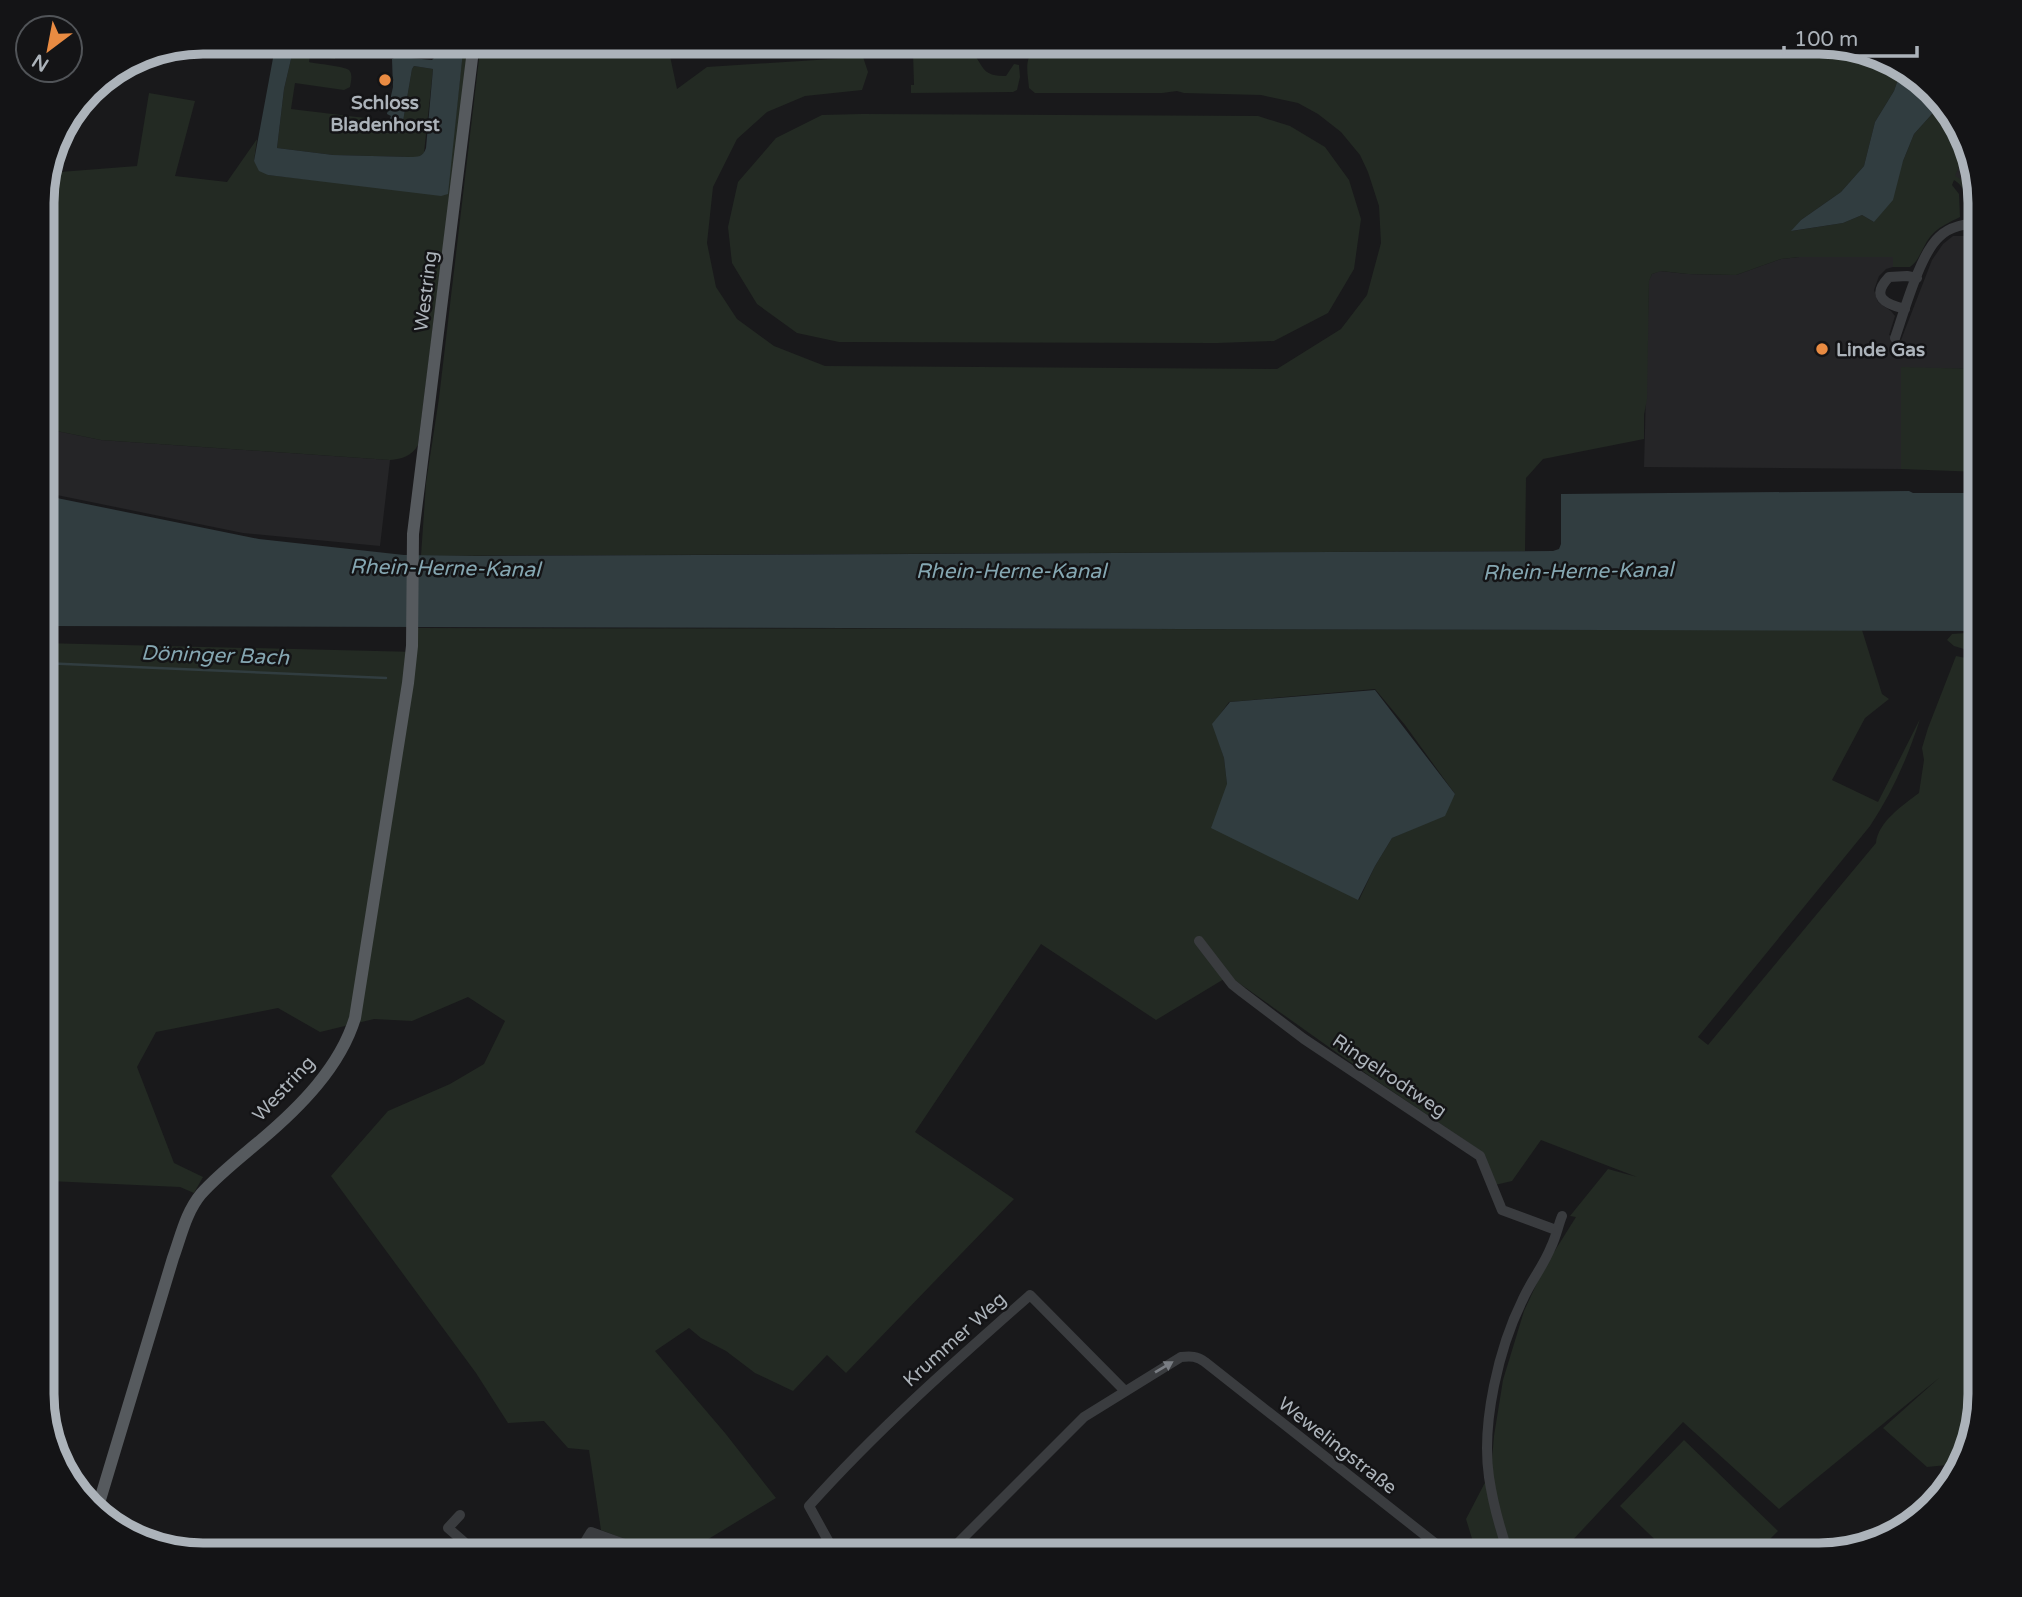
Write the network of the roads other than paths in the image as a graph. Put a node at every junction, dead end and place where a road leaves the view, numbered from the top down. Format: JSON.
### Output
{"nodes":[{"id":1,"x":473,"y":54,"type":"edge"},
{"id":2,"x":1968,"y":224,"type":"edge"},
{"id":3,"x":1917,"y":278,"type":"junction"},
{"id":4,"x":1905,"y":309,"type":"junction"},
{"id":5,"x":1895,"y":338,"type":"dead end"},
{"id":6,"x":1199,"y":941,"type":"dead end"},
{"id":7,"x":1562,"y":1216,"type":"dead end"},
{"id":8,"x":1556,"y":1230,"type":"junction"},
{"id":9,"x":1125,"y":1391,"type":"junction"},
{"id":10,"x":100,"y":1501,"type":"edge"},
{"id":11,"x":460,"y":1515,"type":"dead end"},
{"id":12,"x":463,"y":1541,"type":"edge"},
{"id":13,"x":584,"y":1543,"type":"edge"},
{"id":14,"x":622,"y":1543,"type":"edge"},
{"id":15,"x":829,"y":1543,"type":"edge"},
{"id":16,"x":958,"y":1543,"type":"edge"},
{"id":17,"x":1435,"y":1543,"type":"edge"},
{"id":18,"x":1505,"y":1543,"type":"edge"}],
"edges":[{"from":1,"to":10,"type":"main road","name":"Westring"},
{"from":2,"to":3,"type":"street"},
{"from":3,"to":4,"type":"street"},
{"from":3,"to":4,"type":"street"},
{"from":4,"to":5,"type":"street"},
{"from":6,"to":8,"type":"street","name":"Ringelrodtweg"},
{"from":7,"to":8,"type":"street"},
{"from":8,"to":18,"type":"street"},
{"from":9,"to":15,"type":"street","name":"Krummer Weg"},
{"from":9,"to":16,"type":"street"},
{"from":9,"to":17,"type":"street","name":"Wewelingstraße","one_way":true},
{"from":11,"to":12,"type":"street"},
{"from":13,"to":14,"type":"street"}]}
